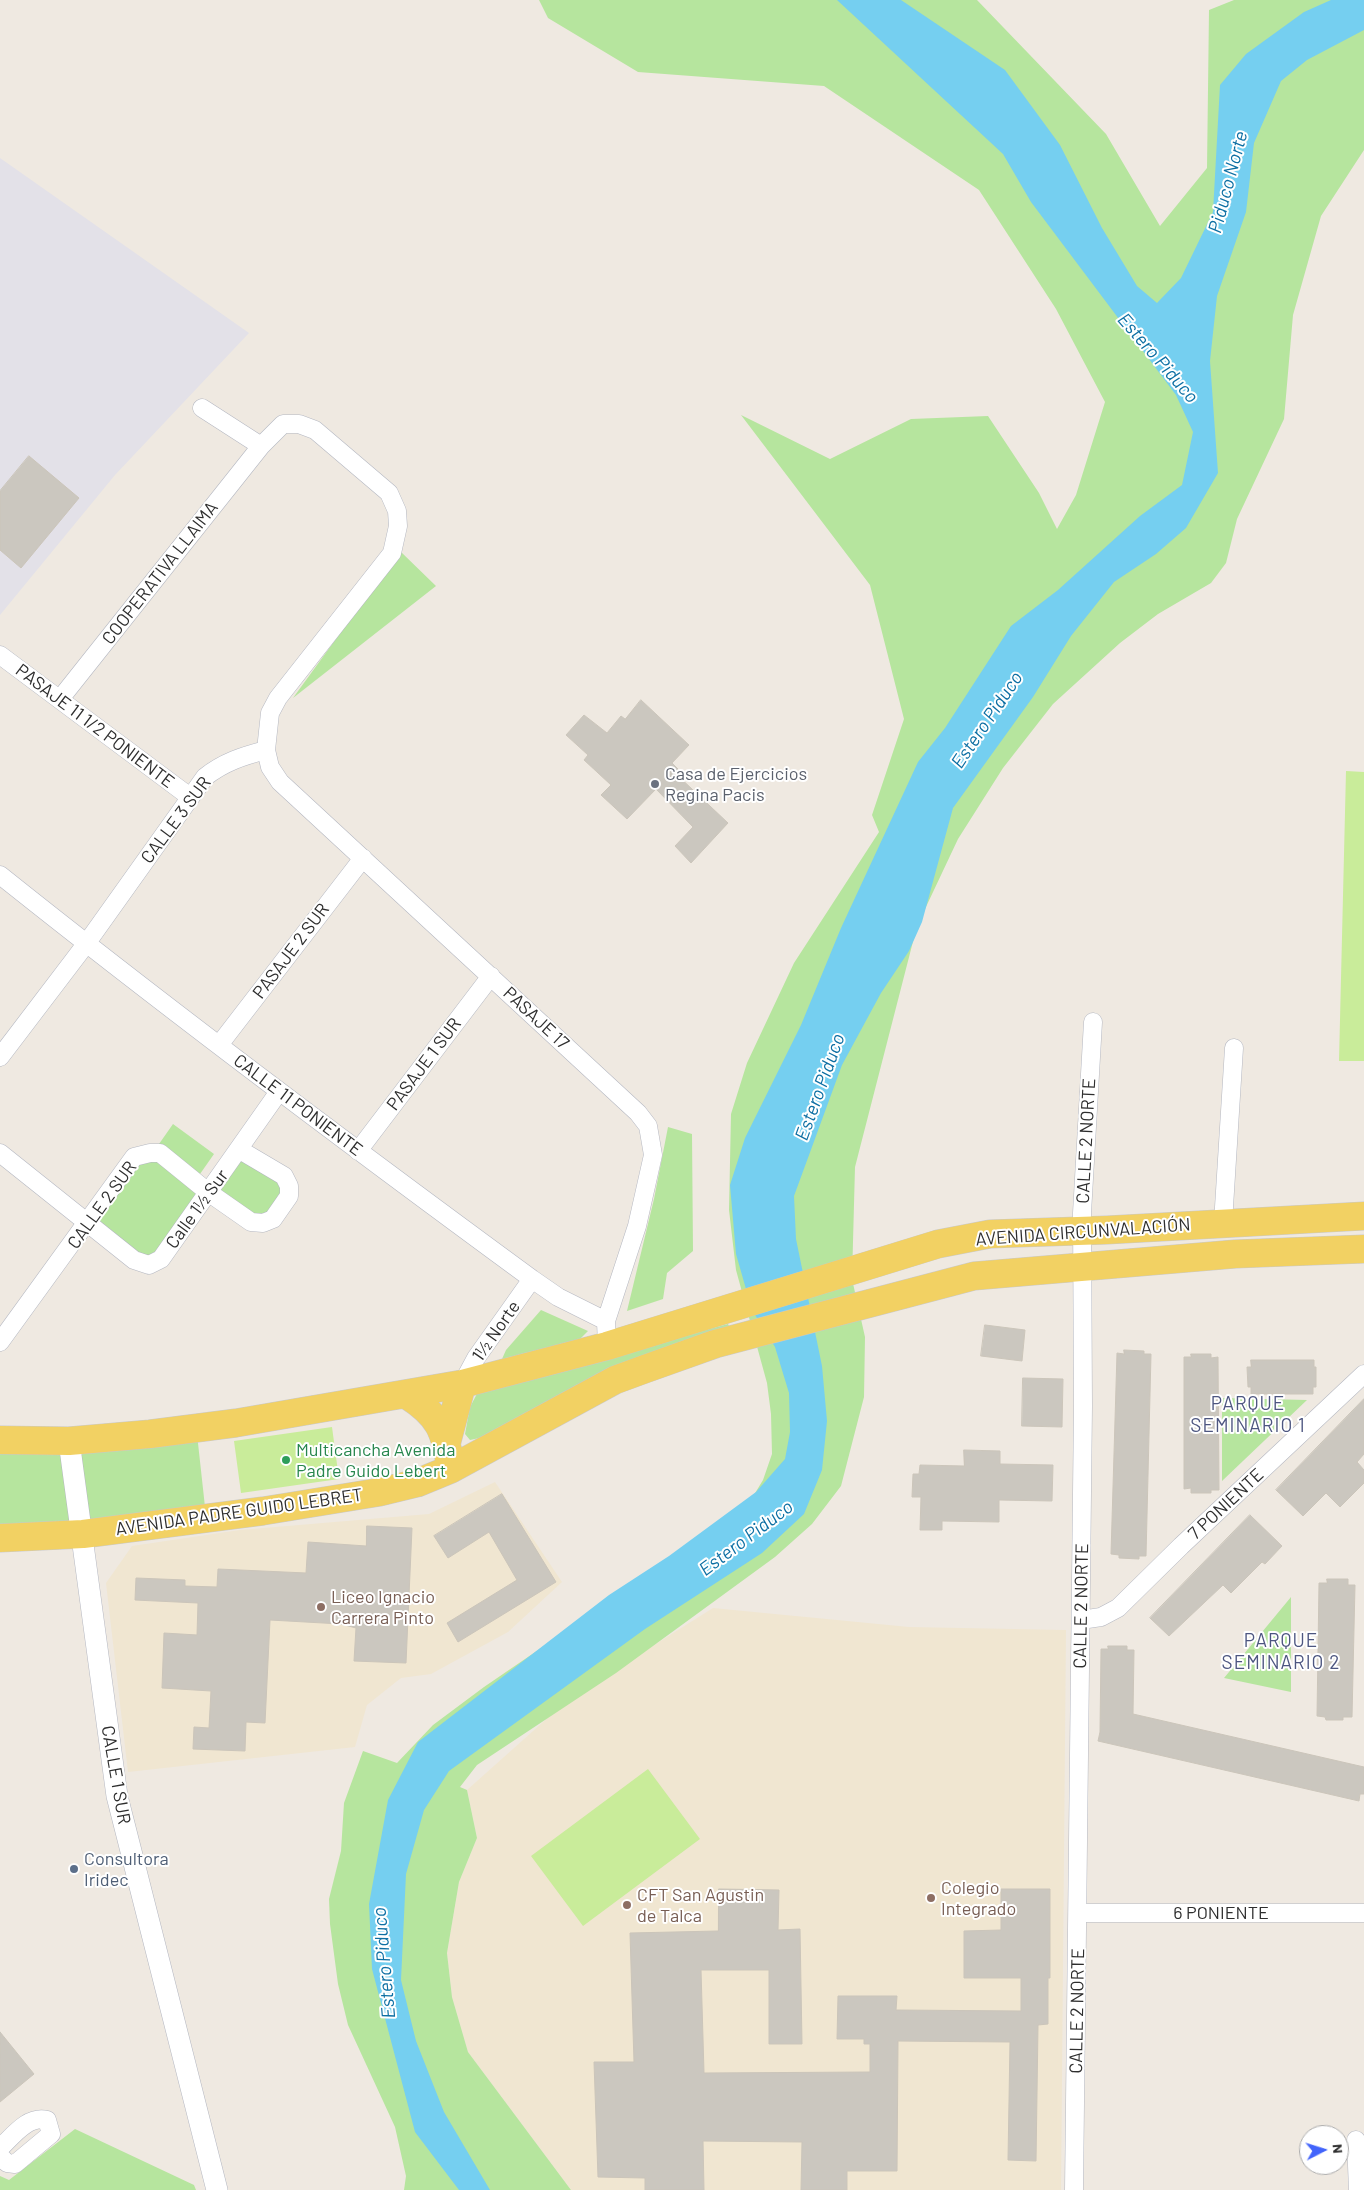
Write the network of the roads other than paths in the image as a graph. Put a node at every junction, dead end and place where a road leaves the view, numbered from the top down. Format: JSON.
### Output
{"nodes":[{"id":1,"x":202,"y":408,"type":"dead end"},
{"id":2,"x":261,"y":446,"type":"junction"},
{"id":3,"x":0,"y":655,"type":"edge"},
{"id":4,"x":60,"y":699,"type":"junction"},
{"id":5,"x":266,"y":750,"type":"junction"},
{"id":6,"x":190,"y":797,"type":"junction"},
{"id":7,"x":363,"y":858,"type":"junction"},
{"id":8,"x":0,"y":875,"type":"edge"},
{"id":9,"x":86,"y":944,"type":"junction"},
{"id":10,"x":491,"y":976,"type":"junction"},
{"id":11,"x":1093,"y":1022,"type":"dead end"},
{"id":12,"x":219,"y":1045,"type":"junction"},
{"id":13,"x":1234,"y":1048,"type":"dead end"},
{"id":14,"x":0,"y":1057,"type":"edge"},
{"id":15,"x":278,"y":1093,"type":"junction"},
{"id":16,"x":240,"y":1150,"type":"junction"},
{"id":17,"x":358,"y":1151,"type":"junction"},
{"id":18,"x":0,"y":1153,"type":"edge"},
{"id":19,"x":208,"y":1192,"type":"junction"},
{"id":20,"x":1364,"y":1216,"type":"edge"},
{"id":21,"x":88,"y":1223,"type":"junction"},
{"id":22,"x":1223,"y":1223,"type":"junction"},
{"id":23,"x":1083,"y":1230,"type":"junction"},
{"id":24,"x":1364,"y":1249,"type":"edge"},
{"id":25,"x":1084,"y":1266,"type":"junction"},
{"id":26,"x":532,"y":1279,"type":"junction"},
{"id":27,"x":607,"y":1333,"type":"junction"},
{"id":28,"x":0,"y":1342,"type":"edge"},
{"id":29,"x":715,"y":1344,"type":"joint"},
{"id":30,"x":1364,"y":1374,"type":"edge"},
{"id":31,"x":462,"y":1384,"type":"junction"},
{"id":32,"x":407,"y":1395,"type":"junction"},
{"id":33,"x":0,"y":1440,"type":"edge"},
{"id":34,"x":69,"y":1441,"type":"junction"},
{"id":35,"x":447,"y":1441,"type":"junction"},
{"id":36,"x":451,"y":1469,"type":"junction"},
{"id":37,"x":83,"y":1534,"type":"junction"},
{"id":38,"x":0,"y":1538,"type":"edge"},
{"id":39,"x":1081,"y":1620,"type":"junction"},
{"id":40,"x":1078,"y":1913,"type":"junction"},
{"id":41,"x":1364,"y":1913,"type":"edge"},
{"id":42,"x":1356,"y":2140,"type":"dead end"},
{"id":43,"x":0,"y":2148,"type":"edge"},
{"id":44,"x":0,"y":2156,"type":"edge"},
{"id":45,"x":217,"y":2190,"type":"edge"},
{"id":46,"x":1074,"y":2190,"type":"edge"},
{"id":47,"x":1358,"y":2190,"type":"edge"}],
"edges":[{"from":1,"to":2,"type":"street"},
{"from":2,"to":4,"type":"street","name":"COOPERATIVA LLAIMA"},
{"from":2,"to":5,"type":"street","name":"COOPERATIVA LLAIMA"},
{"from":3,"to":4,"type":"street","name":"PASAJE 11 1/2 PONIENTE"},
{"from":4,"to":6,"type":"street","name":"PASAJE 11 1/2 PONIENTE"},
{"from":5,"to":6,"type":"street","name":"CALLE 3 SUR"},
{"from":5,"to":7,"type":"street","name":"PASAJE 17"},
{"from":6,"to":9,"type":"street","name":"CALLE 3 SUR"},
{"from":7,"to":10,"type":"street","name":"PASAJE 17"},
{"from":7,"to":12,"type":"street","name":"PASAJE 2 SUR"},
{"from":8,"to":9,"type":"street","name":"CALLE 11 PONIENTE"},
{"from":9,"to":12,"type":"street","name":"CALLE 11 PONIENTE"},
{"from":9,"to":14,"type":"street","name":"CALLE 3 SUR"},
{"from":10,"to":17,"type":"street","name":"PASAJE 1 SUR"},
{"from":10,"to":27,"type":"street","name":"PASAJE 17"},
{"from":11,"to":23,"type":"street","name":"CALLE 2 NORTE"},
{"from":12,"to":15,"type":"street","name":"CALLE 11 PONIENTE"},
{"from":13,"to":22,"type":"street"},
{"from":15,"to":16,"type":"street","name":"Calle 1½ Sur"},
{"from":15,"to":17,"type":"street","name":"CALLE 11 PONIENTE"},
{"from":16,"to":19,"type":"street","name":"Calle 1½ Sur"},
{"from":16,"to":19,"type":"street","name":"CALLE 2 SUR"},
{"from":17,"to":26,"type":"street","name":"CALLE 11 PONIENTE"},
{"from":18,"to":21,"type":"street","name":"Calle 1½ Sur"},
{"from":19,"to":21,"type":"street","name":"CALLE 2 SUR"},
{"from":19,"to":21,"type":"street","name":"Calle 1½ Sur"},
{"from":20,"to":22,"type":"main road","name":"AVENIDA CIRCUNVALACIÓN"},
{"from":21,"to":28,"type":"street","name":"CALLE 2 SUR"},
{"from":22,"to":23,"type":"main road","name":"AVENIDA CIRCUNVALACIÓN"},
{"from":23,"to":25,"type":"street","name":"CALLE 2 NORTE"},
{"from":23,"to":27,"type":"main road","name":"AVENIDA CIRCUNVALACIÓN"},
{"from":24,"to":25,"type":"main road","name":"AVENIDA CIRCUNVALACIÓN"},
{"from":25,"to":29,"type":"main road","name":"AVENIDA CIRCUNVALACIÓN"},
{"from":25,"to":39,"type":"street","name":"CALLE 2 NORTE"},
{"from":26,"to":27,"type":"street","name":"CALLE 11 PONIENTE"},
{"from":26,"to":31,"type":"street","name":"1½ Norte"},
{"from":27,"to":31,"type":"main road"},
{"from":29,"to":36,"type":"main road","name":"AVENIDA PADRE GUIDO LEBRET"},
{"from":30,"to":39,"type":"street","name":"7 PONIENTE"},
{"from":31,"to":32,"type":"main road"},
{"from":31,"to":35,"type":"main road"},
{"from":32,"to":34,"type":"main road"},
{"from":32,"to":35,"type":"main road"},
{"from":33,"to":34,"type":"main road"},
{"from":34,"to":37,"type":"street","name":"CALLE 1 SUR"},
{"from":35,"to":36,"type":"main road"},
{"from":36,"to":37,"type":"main road","name":"AVENIDA PADRE GUIDO LEBRET"},
{"from":37,"to":38,"type":"main road","name":"AVENIDA PADRE GUIDO LEBRET"},
{"from":37,"to":45,"type":"street","name":"CALLE 1 SUR"},
{"from":39,"to":40,"type":"street","name":"CALLE 2 NORTE"},
{"from":40,"to":41,"type":"street","name":"6 PONIENTE"},
{"from":40,"to":46,"type":"street","name":"CALLE 2 NORTE"},
{"from":42,"to":47,"type":"street"},
{"from":43,"to":44,"type":"street"}]}
